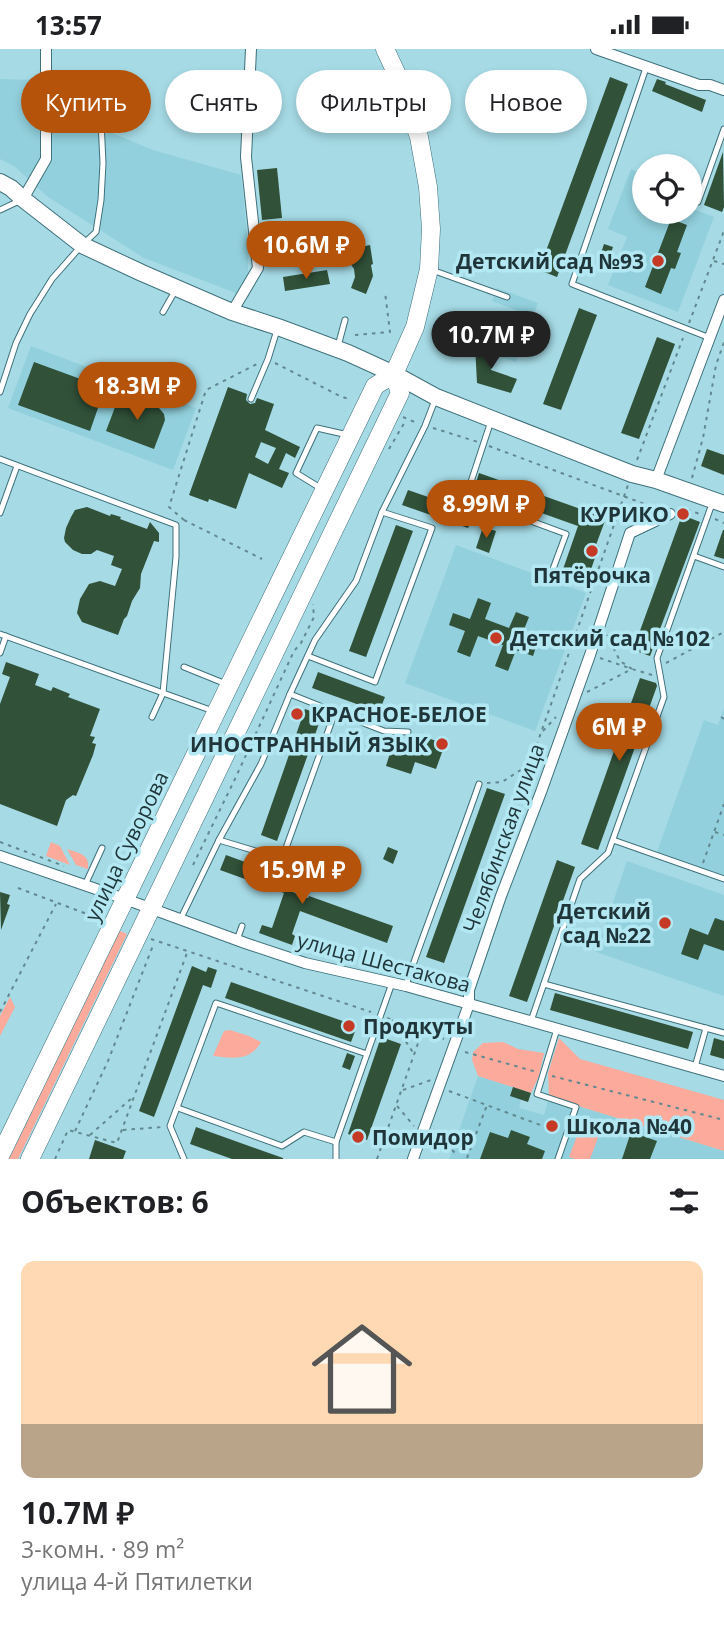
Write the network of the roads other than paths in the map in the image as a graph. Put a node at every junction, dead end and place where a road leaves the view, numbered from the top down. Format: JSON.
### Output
{"nodes":[{"id":1,"x":46,"y":49,"type":"edge"},
{"id":2,"x":251,"y":49,"type":"edge"},
{"id":3,"x":385,"y":49,"type":"edge"},
{"id":4,"x":596,"y":49,"type":"edge"},
{"id":5,"x":646,"y":68,"type":"junction"},
{"id":6,"x":724,"y":90,"type":"edge"},
{"id":7,"x":724,"y":129,"type":"edge"},
{"id":8,"x":102,"y":133,"type":"edge"},
{"id":9,"x":0,"y":182,"type":"edge"},
{"id":10,"x":702,"y":190,"type":"edge"},
{"id":11,"x":23,"y":199,"type":"junction"},
{"id":12,"x":0,"y":210,"type":"edge"},
{"id":13,"x":82,"y":245,"type":"junction"},
{"id":14,"x":429,"y":269,"type":"junction"},
{"id":15,"x":176,"y":288,"type":"junction"},
{"id":16,"x":507,"y":297,"type":"dead end"},
{"id":17,"x":724,"y":300,"type":"edge"},
{"id":18,"x":163,"y":312,"type":"dead end"},
{"id":19,"x":232,"y":313,"type":"junction"},
{"id":20,"x":345,"y":320,"type":"dead end"},
{"id":21,"x":278,"y":327,"type":"junction"},
{"id":22,"x":710,"y":338,"type":"junction"},
{"id":23,"x":337,"y":349,"type":"junction"},
{"id":24,"x":394,"y":374,"type":"junction"},
{"id":25,"x":0,"y":392,"type":"edge"},
{"id":26,"x":436,"y":397,"type":"junction"},
{"id":27,"x":251,"y":399,"type":"dead end"},
{"id":28,"x":492,"y":418,"type":"junction"},
{"id":29,"x":351,"y":436,"type":"junction"},
{"id":30,"x":0,"y":459,"type":"edge"},
{"id":31,"x":17,"y":465,"type":"junction"},
{"id":32,"x":656,"y":480,"type":"junction"},
{"id":33,"x":324,"y":491,"type":"junction"},
{"id":34,"x":719,"y":503,"type":"edge"},
{"id":35,"x":382,"y":512,"type":"junction"},
{"id":36,"x":0,"y":513,"type":"edge"},
{"id":37,"x":670,"y":514,"type":"road end"},
{"id":38,"x":694,"y":556,"type":"junction"},
{"id":39,"x":724,"y":567,"type":"edge"},
{"id":40,"x":553,"y":569,"type":"dead end"},
{"id":41,"x":3,"y":635,"type":"edge"},
{"id":42,"x":0,"y":653,"type":"edge"},
{"id":43,"x":307,"y":656,"type":"junction"},
{"id":44,"x":184,"y":667,"type":"dead end"},
{"id":45,"x":229,"y":685,"type":"junction"},
{"id":46,"x":163,"y":693,"type":"junction"},
{"id":47,"x":290,"y":694,"type":"junction"},
{"id":48,"x":216,"y":712,"type":"junction"},
{"id":49,"x":335,"y":712,"type":"junction"},
{"id":50,"x":152,"y":717,"type":"dead end"},
{"id":51,"x":408,"y":732,"type":"dead end"},
{"id":52,"x":479,"y":784,"type":"road end"},
{"id":53,"x":219,"y":840,"type":"junction"},
{"id":54,"x":613,"y":840,"type":"junction"},
{"id":55,"x":102,"y":848,"type":"dead end"},
{"id":56,"x":0,"y":856,"type":"edge"},
{"id":57,"x":724,"y":879,"type":"edge"},
{"id":58,"x":85,"y":885,"type":"junction"},
{"id":59,"x":193,"y":894,"type":"junction"},
{"id":60,"x":201,"y":898,"type":"dead end"},
{"id":61,"x":125,"y":899,"type":"junction"},
{"id":62,"x":151,"y":909,"type":"junction"},
{"id":63,"x":180,"y":920,"type":"junction"},
{"id":64,"x":242,"y":926,"type":"dead end"},
{"id":65,"x":237,"y":940,"type":"junction"},
{"id":66,"x":392,"y":983,"type":"junction"},
{"id":67,"x":544,"y":983,"type":"junction"},
{"id":68,"x":406,"y":986,"type":"junction"},
{"id":69,"x":469,"y":1004,"type":"junction"},
{"id":70,"x":531,"y":1021,"type":"junction"},
{"id":71,"x":706,"y":1028,"type":"junction"},
{"id":72,"x":557,"y":1029,"type":"junction"},
{"id":73,"x":724,"y":1033,"type":"edge"},
{"id":74,"x":367,"y":1054,"type":"junction"},
{"id":75,"x":695,"y":1067,"type":"junction"},
{"id":76,"x":724,"y":1076,"type":"edge"},
{"id":77,"x":178,"y":1108,"type":"junction"},
{"id":78,"x":336,"y":1142,"type":"junction"},
{"id":79,"x":0,"y":1156,"type":"edge"},
{"id":80,"x":30,"y":1159,"type":"edge"},
{"id":81,"x":184,"y":1159,"type":"edge"},
{"id":82,"x":336,"y":1159,"type":"edge"},
{"id":83,"x":413,"y":1159,"type":"edge"},
{"id":84,"x":558,"y":1159,"type":"edge"}],
"edges":[{"from":1,"to":11,"type":"street"},
{"from":2,"to":19,"type":"street"},
{"from":3,"to":14,"type":"main road","name":"улица Суворова"},
{"from":4,"to":5,"type":"street"},
{"from":5,"to":6,"type":"street"},
{"from":5,"to":22,"type":"lane"},
{"from":7,"to":10,"type":"lane"},
{"from":8,"to":13,"type":"lane"},
{"from":9,"to":11,"type":"main road"},
{"from":11,"to":12,"type":"lane"},
{"from":11,"to":13,"type":"main road"},
{"from":13,"to":15,"type":"main road"},
{"from":13,"to":25,"type":"lane"},
{"from":14,"to":16,"type":"lane"},
{"from":14,"to":24,"type":"main road","name":"улица Суворова"},
{"from":15,"to":18,"type":"lane"},
{"from":15,"to":19,"type":"main road"},
{"from":17,"to":22,"type":"street"},
{"from":19,"to":21,"type":"main road"},
{"from":20,"to":23,"type":"lane"},
{"from":21,"to":23,"type":"main road"},
{"from":21,"to":27,"type":"lane"},
{"from":22,"to":32,"type":"street"},
{"from":23,"to":24,"type":"main road"},
{"from":24,"to":26,"type":"main road"},
{"from":24,"to":29,"type":"main road","name":"улица Суворова"},
{"from":24,"to":62,"type":"main road","name":"улица Суворова"},
{"from":26,"to":28,"type":"main road"},
{"from":26,"to":35,"type":"lane"},
{"from":28,"to":32,"type":"main road"},
{"from":28,"to":40,"type":"lane"},
{"from":29,"to":33,"type":"main road","name":"улица Суворова"},
{"from":29,"to":33,"type":"lane"},
{"from":30,"to":31,"type":"lane"},
{"from":31,"to":36,"type":"lane"},
{"from":31,"to":46,"type":"lane"},
{"from":32,"to":34,"type":"main road"},
{"from":33,"to":45,"type":"main road","name":"улица Суворова"},
{"from":34,"to":38,"type":"lane"},
{"from":35,"to":43,"type":"lane"},
{"from":35,"to":43,"type":"lane"},
{"from":37,"to":69,"type":"street","name":"Челябинская улица"},
{"from":38,"to":39,"type":"lane"},
{"from":38,"to":54,"type":"lane"},
{"from":41,"to":42,"type":"lane"},
{"from":41,"to":46,"type":"lane"},
{"from":43,"to":47,"type":"lane"},
{"from":44,"to":45,"type":"lane"},
{"from":45,"to":48,"type":"main road","name":"улица Суворова"},
{"from":46,"to":48,"type":"lane"},
{"from":46,"to":50,"type":"lane"},
{"from":47,"to":49,"type":"lane"},
{"from":47,"to":53,"type":"lane"},
{"from":48,"to":61,"type":"main road","name":"улица Суворова"},
{"from":49,"to":51,"type":"lane"},
{"from":49,"to":53,"type":"lane"},
{"from":52,"to":68,"type":"lane"},
{"from":53,"to":59,"type":"lane"},
{"from":54,"to":57,"type":"lane"},
{"from":54,"to":67,"type":"lane"},
{"from":55,"to":58,"type":"lane"},
{"from":56,"to":58,"type":"street","name":"улица Шестакова"},
{"from":58,"to":61,"type":"street","name":"улица Шестакова"},
{"from":59,"to":60,"type":"lane"},
{"from":59,"to":63,"type":"lane"},
{"from":61,"to":62,"type":"street","name":"улица Шестакова"},
{"from":61,"to":79,"type":"main road","name":"улица Суворова"},
{"from":62,"to":63,"type":"street","name":"улица Шестакова"},
{"from":62,"to":80,"type":"main road","name":"улица Суворова"},
{"from":63,"to":65,"type":"street","name":"улица Шестакова"},
{"from":64,"to":65,"type":"lane"},
{"from":65,"to":66,"type":"street","name":"улица Шестакова"},
{"from":66,"to":68,"type":"street","name":"улица Шестакова"},
{"from":66,"to":74,"type":"lane"},
{"from":67,"to":70,"type":"lane"},
{"from":67,"to":71,"type":"lane"},
{"from":68,"to":69,"type":"street","name":"улица Шестакова"},
{"from":69,"to":70,"type":"street","name":"улица Шестакова"},
{"from":69,"to":83,"type":"street","name":"Челябинская улица"},
{"from":70,"to":72,"type":"street","name":"улица Шестакова"},
{"from":71,"to":73,"type":"lane"},
{"from":71,"to":75,"type":"lane"},
{"from":72,"to":75,"type":"street","name":"улица Шестакова"},
{"from":72,"to":84,"type":"lane"},
{"from":74,"to":77,"type":"lane"},
{"from":74,"to":78,"type":"lane"},
{"from":75,"to":76,"type":"street","name":"улица Шестакова"},
{"from":77,"to":78,"type":"lane"},
{"from":77,"to":81,"type":"lane"},
{"from":78,"to":82,"type":"lane"}]}
